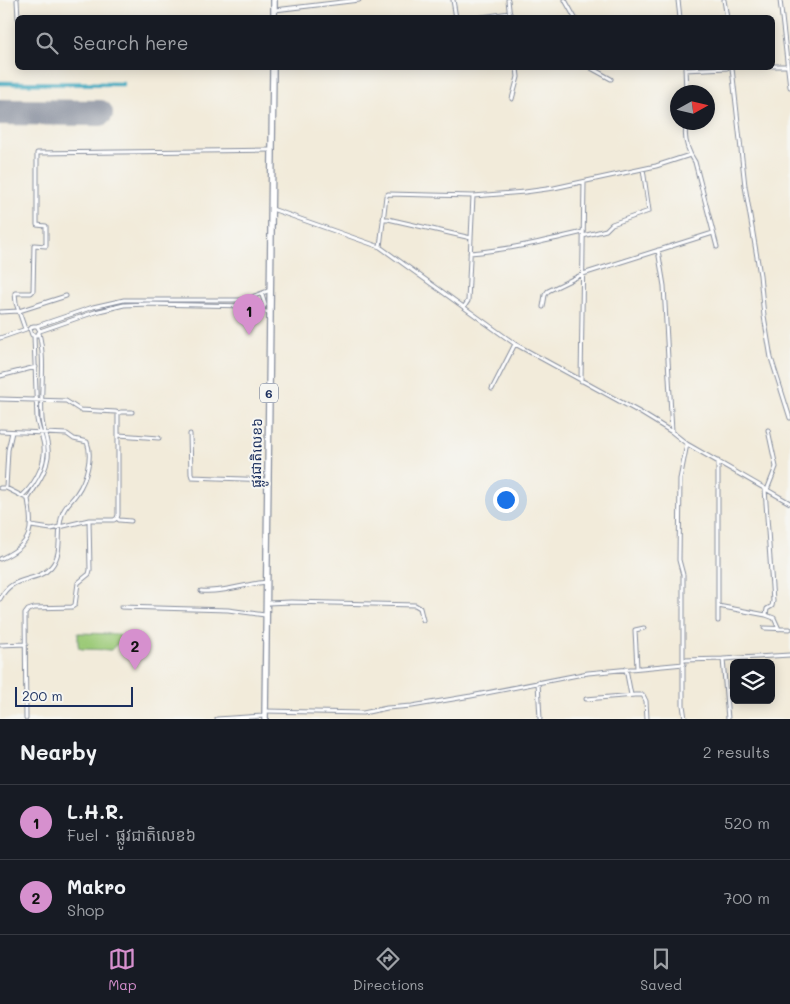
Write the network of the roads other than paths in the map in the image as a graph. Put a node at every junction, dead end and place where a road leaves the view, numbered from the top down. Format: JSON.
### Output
{"nodes":[{"id":1,"x":17,"y":0,"type":"edge"},
{"id":2,"x":274,"y":0,"type":"edge"},
{"id":3,"x":359,"y":0,"type":"edge"},
{"id":4,"x":453,"y":0,"type":"edge"},
{"id":5,"x":508,"y":0,"type":"edge"},
{"id":6,"x":566,"y":0,"type":"edge"},
{"id":7,"x":678,"y":0,"type":"edge"},
{"id":8,"x":724,"y":0,"type":"edge"},
{"id":9,"x":780,"y":0,"type":"edge"},
{"id":10,"x":274,"y":10,"type":"junction"},
{"id":11,"x":18,"y":15,"type":"edge"},
{"id":12,"x":274,"y":15,"type":"edge"},
{"id":13,"x":456,"y":15,"type":"edge"},
{"id":14,"x":510,"y":15,"type":"edge"},
{"id":15,"x":573,"y":15,"type":"edge"},
{"id":16,"x":680,"y":15,"type":"edge"},
{"id":17,"x":726,"y":15,"type":"edge"},
{"id":18,"x":775,"y":66,"type":"edge"},
{"id":19,"x":788,"y":66,"type":"junction"},
{"id":20,"x":273,"y":70,"type":"edge"},
{"id":21,"x":517,"y":70,"type":"edge"},
{"id":22,"x":594,"y":70,"type":"edge"},
{"id":23,"x":685,"y":70,"type":"edge"},
{"id":24,"x":732,"y":70,"type":"edge"},
{"id":25,"x":612,"y":79,"type":"dead end"},
{"id":26,"x":686,"y":85,"type":"edge"},
{"id":27,"x":790,"y":87,"type":"edge"},
{"id":28,"x":512,"y":99,"type":"dead end"},
{"id":29,"x":687,"y":130,"type":"edge"},
{"id":30,"x":272,"y":150,"type":"junction"},
{"id":31,"x":690,"y":155,"type":"junction"},
{"id":32,"x":643,"y":169,"type":"junction"},
{"id":33,"x":584,"y":182,"type":"junction"},
{"id":34,"x":473,"y":196,"type":"junction"},
{"id":35,"x":272,"y":209,"type":"junction"},
{"id":36,"x":383,"y":219,"type":"junction"},
{"id":37,"x":713,"y":232,"type":"junction"},
{"id":38,"x":583,"y":234,"type":"junction"},
{"id":39,"x":471,"y":238,"type":"junction"},
{"id":40,"x":380,"y":247,"type":"junction"},
{"id":41,"x":717,"y":247,"type":"dead end"},
{"id":42,"x":658,"y":250,"type":"junction"},
{"id":43,"x":470,"y":253,"type":"junction"},
{"id":44,"x":583,"y":274,"type":"junction"},
{"id":45,"x":270,"y":290,"type":"junction"},
{"id":46,"x":262,"y":294,"type":"junction"},
{"id":47,"x":66,"y":296,"type":"dead end"},
{"id":48,"x":124,"y":300,"type":"junction"},
{"id":49,"x":124,"y":305,"type":"junction"},
{"id":50,"x":464,"y":307,"type":"junction"},
{"id":51,"x":543,"y":307,"type":"dead end"},
{"id":52,"x":262,"y":310,"type":"junction"},
{"id":53,"x":19,"y":311,"type":"junction"},
{"id":54,"x":0,"y":312,"type":"edge"},
{"id":55,"x":270,"y":313,"type":"junction"},
{"id":56,"x":37,"y":326,"type":"junction"},
{"id":57,"x":25,"y":329,"type":"junction"},
{"id":58,"x":30,"y":329,"type":"junction"},
{"id":59,"x":40,"y":332,"type":"junction"},
{"id":60,"x":34,"y":336,"type":"junction"},
{"id":61,"x":0,"y":338,"type":"edge"},
{"id":62,"x":515,"y":344,"type":"junction"},
{"id":63,"x":36,"y":367,"type":"junction"},
{"id":64,"x":0,"y":376,"type":"edge"},
{"id":65,"x":582,"y":381,"type":"junction"},
{"id":66,"x":492,"y":390,"type":"dead end"},
{"id":67,"x":0,"y":398,"type":"edge"},
{"id":68,"x":36,"y":400,"type":"junction"},
{"id":69,"x":42,"y":400,"type":"junction"},
{"id":70,"x":132,"y":412,"type":"dead end"},
{"id":71,"x":118,"y":413,"type":"junction"},
{"id":72,"x":790,"y":418,"type":"edge"},
{"id":73,"x":768,"y":430,"type":"dead end"},
{"id":74,"x":0,"y":431,"type":"edge"},
{"id":75,"x":12,"y":432,"type":"junction"},
{"id":76,"x":39,"y":432,"type":"junction"},
{"id":77,"x":672,"y":432,"type":"junction"},
{"id":78,"x":44,"y":433,"type":"junction"},
{"id":79,"x":190,"y":434,"type":"dead end"},
{"id":80,"x":119,"y":436,"type":"junction"},
{"id":81,"x":159,"y":438,"type":"dead end"},
{"id":82,"x":687,"y":444,"type":"junction"},
{"id":83,"x":718,"y":461,"type":"junction"},
{"id":84,"x":268,"y":480,"type":"junction"},
{"id":85,"x":0,"y":488,"type":"edge"},
{"id":86,"x":6,"y":488,"type":"junction"},
{"id":87,"x":766,"y":489,"type":"junction"},
{"id":88,"x":23,"y":495,"type":"junction"},
{"id":89,"x":28,"y":498,"type":"junction"},
{"id":90,"x":790,"y":503,"type":"edge"},
{"id":91,"x":117,"y":518,"type":"junction"},
{"id":92,"x":89,"y":520,"type":"junction"},
{"id":93,"x":131,"y":521,"type":"dead end"},
{"id":94,"x":31,"y":526,"type":"junction"},
{"id":95,"x":59,"y":527,"type":"junction"},
{"id":96,"x":0,"y":559,"type":"edge"},
{"id":97,"x":267,"y":582,"type":"junction"},
{"id":98,"x":201,"y":591,"type":"dead end"},
{"id":99,"x":0,"y":599,"type":"edge"},
{"id":100,"x":266,"y":603,"type":"junction"},
{"id":101,"x":718,"y":606,"type":"junction"},
{"id":102,"x":122,"y":607,"type":"dead end"},
{"id":103,"x":266,"y":615,"type":"junction"},
{"id":104,"x":766,"y":615,"type":"junction"},
{"id":105,"x":423,"y":620,"type":"dead end"},
{"id":106,"x":718,"y":621,"type":"dead end"},
{"id":107,"x":644,"y":628,"type":"dead end"},
{"id":108,"x":764,"y":628,"type":"dead end"},
{"id":109,"x":779,"y":629,"type":"junction"},
{"id":110,"x":790,"y":629,"type":"edge"},
{"id":111,"x":26,"y":644,"type":"junction"},
{"id":112,"x":0,"y":645,"type":"edge"},
{"id":113,"x":790,"y":655,"type":"edge"},
{"id":114,"x":723,"y":659,"type":"junction"},
{"id":115,"x":684,"y":662,"type":"junction"},
{"id":116,"x":636,"y":668,"type":"junction"},
{"id":117,"x":626,"y":669,"type":"junction"},
{"id":118,"x":538,"y":682,"type":"junction"},
{"id":119,"x":631,"y":695,"type":"junction"},
{"id":120,"x":586,"y":699,"type":"dead end"},
{"id":121,"x":265,"y":715,"type":"edge"},
{"id":122,"x":26,"y":719,"type":"edge"},
{"id":123,"x":217,"y":719,"type":"edge"},
{"id":124,"x":540,"y":719,"type":"edge"},
{"id":125,"x":647,"y":719,"type":"edge"},
{"id":126,"x":685,"y":719,"type":"edge"},
{"id":127,"x":728,"y":719,"type":"edge"}],
"edges":[{"from":1,"to":11,"type":"street"},
{"from":2,"to":10,"type":"highway"},
{"from":3,"to":10,"type":"street"},
{"from":4,"to":13,"type":"street"},
{"from":5,"to":14,"type":"street"},
{"from":6,"to":15,"type":"street"},
{"from":7,"to":16,"type":"street"},
{"from":8,"to":17,"type":"street"},
{"from":9,"to":19,"type":"street"},
{"from":10,"to":12,"type":"highway"},
{"from":18,"to":19,"type":"street"},
{"from":19,"to":27,"type":"street"},
{"from":20,"to":30,"type":"highway","name":"ផ្លូវជាតិលេខ៦","number":"6"},
{"from":21,"to":28,"type":"street"},
{"from":22,"to":25,"type":"street"},
{"from":23,"to":26,"type":"street"},
{"from":24,"to":72,"type":"street"},
{"from":29,"to":31,"type":"street"},
{"from":30,"to":35,"type":"highway","name":"ផ្លូវជាតិលេខ៦","number":"6"},
{"from":30,"to":53,"type":"street"},
{"from":31,"to":32,"type":"street"},
{"from":31,"to":37,"type":"street"},
{"from":32,"to":33,"type":"street"},
{"from":32,"to":38,"type":"street"},
{"from":33,"to":34,"type":"street"},
{"from":33,"to":38,"type":"street"},
{"from":34,"to":36,"type":"street"},
{"from":34,"to":39,"type":"street"},
{"from":35,"to":40,"type":"street"},
{"from":35,"to":45,"type":"highway","name":"ផ្លូវជាតិលេខ៦","number":"6"},
{"from":36,"to":39,"type":"street"},
{"from":36,"to":40,"type":"street"},
{"from":37,"to":41,"type":"street"},
{"from":37,"to":42,"type":"street"},
{"from":38,"to":43,"type":"street"},
{"from":38,"to":44,"type":"street"},
{"from":39,"to":43,"type":"street"},
{"from":40,"to":50,"type":"street"},
{"from":42,"to":44,"type":"street"},
{"from":42,"to":77,"type":"street"},
{"from":43,"to":50,"type":"street"},
{"from":44,"to":51,"type":"street"},
{"from":44,"to":65,"type":"street"},
{"from":45,"to":46,"type":"street"},
{"from":45,"to":55,"type":"highway","name":"ផ្លូវជាតិលេខ៦","number":"6"},
{"from":46,"to":48,"type":"street"},
{"from":46,"to":52,"type":"street"},
{"from":47,"to":53,"type":"street"},
{"from":48,"to":49,"type":"street"},
{"from":48,"to":56,"type":"street"},
{"from":49,"to":52,"type":"street"},
{"from":49,"to":59,"type":"street"},
{"from":50,"to":62,"type":"street"},
{"from":52,"to":55,"type":"street"},
{"from":53,"to":54,"type":"street"},
{"from":53,"to":57,"type":"street"},
{"from":55,"to":84,"type":"highway","name":"ផ្លូវជាតិលេខ៦","number":"6"},
{"from":56,"to":58,"type":"street"},
{"from":56,"to":59,"type":"street"},
{"from":57,"to":58,"type":"street"},
{"from":57,"to":61,"type":"street"},
{"from":58,"to":60,"type":"street"},
{"from":59,"to":60,"type":"street"},
{"from":59,"to":69,"type":"street"},
{"from":60,"to":63,"type":"street"},
{"from":62,"to":65,"type":"street"},
{"from":62,"to":66,"type":"street"},
{"from":63,"to":64,"type":"street"},
{"from":63,"to":68,"type":"street"},
{"from":65,"to":77,"type":"street"},
{"from":67,"to":68,"type":"street"},
{"from":68,"to":69,"type":"street"},
{"from":68,"to":76,"type":"street"},
{"from":69,"to":71,"type":"street"},
{"from":69,"to":78,"type":"street"},
{"from":70,"to":71,"type":"street"},
{"from":71,"to":80,"type":"street"},
{"from":73,"to":87,"type":"street"},
{"from":74,"to":75,"type":"street"},
{"from":75,"to":76,"type":"street"},
{"from":75,"to":86,"type":"street"},
{"from":76,"to":78,"type":"street"},
{"from":76,"to":88,"type":"street"},
{"from":77,"to":82,"type":"street"},
{"from":78,"to":89,"type":"street"},
{"from":78,"to":95,"type":"street"},
{"from":79,"to":84,"type":"street"},
{"from":80,"to":81,"type":"street"},
{"from":80,"to":91,"type":"street"},
{"from":82,"to":83,"type":"street"},
{"from":82,"to":115,"type":"street"},
{"from":83,"to":87,"type":"street"},
{"from":83,"to":101,"type":"street"},
{"from":84,"to":97,"type":"highway","name":"ផ្លូវជាតិលេខ៦","number":"6"},
{"from":85,"to":86,"type":"street"},
{"from":86,"to":88,"type":"street"},
{"from":87,"to":90,"type":"street"},
{"from":87,"to":104,"type":"street"},
{"from":88,"to":89,"type":"street"},
{"from":89,"to":94,"type":"street"},
{"from":91,"to":92,"type":"street"},
{"from":91,"to":93,"type":"street"},
{"from":92,"to":95,"type":"street"},
{"from":92,"to":111,"type":"street"},
{"from":94,"to":95,"type":"street"},
{"from":94,"to":96,"type":"street"},
{"from":95,"to":99,"type":"street"},
{"from":97,"to":98,"type":"street"},
{"from":97,"to":100,"type":"highway","name":"ផ្លូវជាតិលេខ៦","number":"6"},
{"from":100,"to":103,"type":"highway","name":"ផ្លូវជាតិលេខ៦","number":"6"},
{"from":100,"to":105,"type":"street"},
{"from":101,"to":104,"type":"street"},
{"from":101,"to":106,"type":"street"},
{"from":102,"to":103,"type":"street"},
{"from":103,"to":121,"type":"highway","name":"ផ្លូវជាតិលេខ៦","number":"6"},
{"from":104,"to":109,"type":"street"},
{"from":107,"to":116,"type":"street"},
{"from":108,"to":109,"type":"street"},
{"from":109,"to":110,"type":"street"},
{"from":111,"to":112,"type":"street"},
{"from":111,"to":122,"type":"street"},
{"from":113,"to":114,"type":"street"},
{"from":114,"to":115,"type":"street"},
{"from":114,"to":127,"type":"street"},
{"from":115,"to":116,"type":"street"},
{"from":115,"to":126,"type":"street"},
{"from":116,"to":117,"type":"street"},
{"from":117,"to":118,"type":"street"},
{"from":117,"to":119,"type":"street"},
{"from":118,"to":121,"type":"street"},
{"from":118,"to":124,"type":"street"},
{"from":119,"to":120,"type":"street"},
{"from":119,"to":125,"type":"street"},
{"from":121,"to":123,"type":"street"}]}
